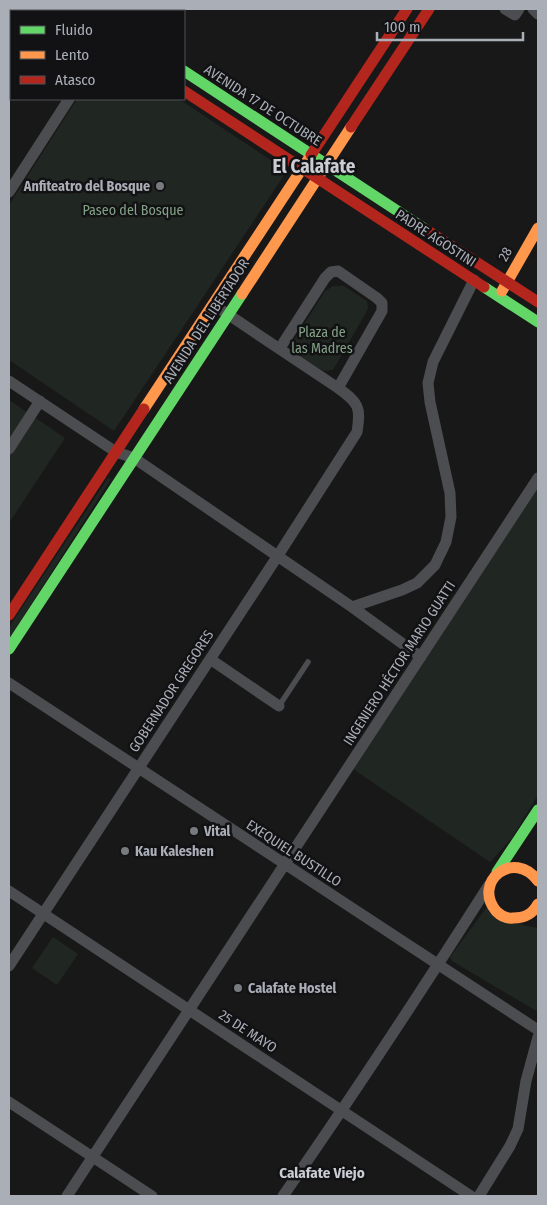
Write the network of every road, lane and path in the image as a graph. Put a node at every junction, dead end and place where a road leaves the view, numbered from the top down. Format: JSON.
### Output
{"nodes":[{"id":1,"x":407,"y":9,"type":"edge"},
{"id":2,"x":429,"y":9,"type":"edge"},
{"id":3,"x":505,"y":9,"type":"edge"},
{"id":4,"x":519,"y":9,"type":"edge"},
{"id":5,"x":533,"y":9,"type":"edge"},
{"id":6,"x":538,"y":14,"type":"edge"},
{"id":7,"x":422,"y":19,"type":"junction"},
{"id":8,"x":185,"y":72,"type":"edge"},
{"id":9,"x":185,"y":92,"type":"edge"},
{"id":10,"x":68,"y":100,"type":"edge"},
{"id":11,"x":312,"y":155,"type":"junction"},
{"id":12,"x":327,"y":165,"type":"junction"},
{"id":13,"x":302,"y":169,"type":"junction"},
{"id":14,"x":317,"y":179,"type":"junction"},
{"id":15,"x":9,"y":192,"type":"edge"},
{"id":16,"x":538,"y":228,"type":"edge"},
{"id":17,"x":474,"y":280,"type":"junction"},
{"id":18,"x":507,"y":282,"type":"junction"},
{"id":19,"x":499,"y":296,"type":"junction"},
{"id":20,"x":538,"y":302,"type":"edge"},
{"id":21,"x":214,"y":304,"type":"junction"},
{"id":22,"x":228,"y":315,"type":"junction"},
{"id":23,"x":538,"y":322,"type":"edge"},
{"id":24,"x":280,"y":348,"type":"junction"},
{"id":25,"x":9,"y":381,"type":"edge"},
{"id":26,"x":338,"y":388,"type":"junction"},
{"id":27,"x":40,"y":402,"type":"junction"},
{"id":28,"x":9,"y":449,"type":"edge"},
{"id":29,"x":116,"y":452,"type":"junction"},
{"id":30,"x":134,"y":458,"type":"junction"},
{"id":31,"x":538,"y":478,"type":"edge"},
{"id":32,"x":277,"y":557,"type":"junction"},
{"id":33,"x":352,"y":607,"type":"junction"},
{"id":34,"x":9,"y":615,"type":"edge"},
{"id":35,"x":9,"y":649,"type":"edge"},
{"id":36,"x":421,"y":657,"type":"junction"},
{"id":37,"x":210,"y":660,"type":"junction"},
{"id":38,"x":308,"y":662,"type":"dead end"},
{"id":39,"x":9,"y":683,"type":"edge"},
{"id":40,"x":279,"y":706,"type":"joint"},
{"id":41,"x":138,"y":768,"type":"junction"},
{"id":42,"x":538,"y":810,"type":"edge"},
{"id":43,"x":285,"y":865,"type":"junction"},
{"id":44,"x":492,"y":880,"type":"junction"},
{"id":45,"x":538,"y":880,"type":"edge"},
{"id":46,"x":9,"y":891,"type":"edge"},
{"id":47,"x":538,"y":904,"type":"edge"},
{"id":48,"x":43,"y":914,"type":"junction"},
{"id":49,"x":517,"y":919,"type":"junction"},
{"id":50,"x":538,"y":925,"type":"edge"},
{"id":51,"x":9,"y":966,"type":"edge"},
{"id":52,"x":439,"y":966,"type":"junction"},
{"id":53,"x":189,"y":1010,"type":"junction"},
{"id":54,"x":538,"y":1030,"type":"edge"},
{"id":55,"x":538,"y":1037,"type":"edge"},
{"id":56,"x":9,"y":1102,"type":"edge"},
{"id":57,"x":342,"y":1111,"type":"junction"},
{"id":58,"x":93,"y":1157,"type":"junction"},
{"id":59,"x":67,"y":1196,"type":"edge"},
{"id":60,"x":152,"y":1196,"type":"edge"},
{"id":61,"x":283,"y":1196,"type":"edge"},
{"id":62,"x":471,"y":1196,"type":"edge"},
{"id":63,"x":479,"y":1196,"type":"edge"}],
"edges":[{"from":1,"to":7,"type":"street"},
{"from":1,"to":11,"type":"main road","name":"AVENIDA DEL LIBERTADOR"},
{"from":2,"to":7,"type":"main road","name":"AVENIDA DEL LIBERTADOR"},
{"from":3,"to":4,"type":"street"},
{"from":5,"to":6,"type":"street"},
{"from":7,"to":12,"type":"main road","name":"AVENIDA DEL LIBERTADOR"},
{"from":8,"to":11,"type":"main road","name":"AVENIDA 17 DE OCTUBRE"},
{"from":9,"to":13,"type":"main road"},
{"from":10,"to":15,"type":"street"},
{"from":11,"to":12,"type":"main road","name":"AVENIDA 17 DE OCTUBRE"},
{"from":11,"to":13,"type":"main road","name":"AVENIDA DEL LIBERTADOR"},
{"from":12,"to":14,"type":"main road","name":"AVENIDA DEL LIBERTADOR"},
{"from":12,"to":18,"type":"main road","name":"PADRE AGOSTINI"},
{"from":13,"to":14,"type":"main road"},
{"from":13,"to":21,"type":"main road","name":"AVENIDA DEL LIBERTADOR"},
{"from":14,"to":17,"type":"main road","name":"PADRE AGOSTINI"},
{"from":14,"to":22,"type":"main road","name":"AVENIDA DEL LIBERTADOR"},
{"from":16,"to":18,"type":"main road","name":"28"},
{"from":17,"to":19,"type":"main road","name":"PADRE AGOSTINI"},
{"from":17,"to":33,"type":"street"},
{"from":18,"to":19,"type":"main road","name":"28"},
{"from":18,"to":20,"type":"main road","name":"PADRE AGOSTINI"},
{"from":19,"to":23,"type":"main road","name":"PADRE AGOSTINI"},
{"from":21,"to":22,"type":"street"},
{"from":21,"to":29,"type":"main road","name":"AVENIDA DEL LIBERTADOR"},
{"from":22,"to":24,"type":"street"},
{"from":22,"to":30,"type":"main road","name":"AVENIDA DEL LIBERTADOR"},
{"from":24,"to":26,"type":"street"},
{"from":24,"to":26,"type":"street"},
{"from":25,"to":27,"type":"street"},
{"from":26,"to":32,"type":"street","name":"GOBERNADOR GREGORES"},
{"from":27,"to":28,"type":"street"},
{"from":27,"to":29,"type":"street"},
{"from":29,"to":30,"type":"street"},
{"from":29,"to":34,"type":"main road","name":"AVENIDA DEL LIBERTADOR"},
{"from":30,"to":32,"type":"street"},
{"from":30,"to":35,"type":"main road","name":"AVENIDA DEL LIBERTADOR"},
{"from":31,"to":36,"type":"street","name":"INGENIERO HÉCTOR MARIO GUATTI"},
{"from":32,"to":33,"type":"street"},
{"from":32,"to":37,"type":"street","name":"GOBERNADOR GREGORES"},
{"from":33,"to":36,"type":"street"},
{"from":36,"to":43,"type":"street","name":"INGENIERO HÉCTOR MARIO GUATTI"},
{"from":37,"to":40,"type":"street"},
{"from":37,"to":41,"type":"street","name":"GOBERNADOR GREGORES"},
{"from":38,"to":40,"type":"lane"},
{"from":39,"to":41,"type":"street","name":"EXEQUIEL BUSTILLO"},
{"from":41,"to":43,"type":"street","name":"EXEQUIEL BUSTILLO"},
{"from":41,"to":48,"type":"street","name":"GOBERNADOR GREGORES"},
{"from":42,"to":44,"type":"main road"},
{"from":43,"to":52,"type":"street","name":"EXEQUIEL BUSTILLO"},
{"from":43,"to":53,"type":"street","name":"INGENIERO HÉCTOR MARIO GUATTI"},
{"from":44,"to":45,"type":"main road"},
{"from":44,"to":49,"type":"main road"},
{"from":44,"to":52,"type":"street"},
{"from":46,"to":48,"type":"street","name":"25 DE MAYO"},
{"from":47,"to":49,"type":"main road"},
{"from":48,"to":51,"type":"street","name":"GOBERNADOR GREGORES"},
{"from":48,"to":53,"type":"street","name":"25 DE MAYO"},
{"from":49,"to":50,"type":"main road"},
{"from":52,"to":54,"type":"street","name":"EXEQUIEL BUSTILLO"},
{"from":52,"to":57,"type":"street"},
{"from":53,"to":57,"type":"street","name":"25 DE MAYO"},
{"from":53,"to":58,"type":"street","name":"INGENIERO HÉCTOR MARIO GUATTI"},
{"from":55,"to":63,"type":"street"},
{"from":56,"to":58,"type":"street"},
{"from":57,"to":61,"type":"street"},
{"from":57,"to":62,"type":"street","name":"25 DE MAYO"},
{"from":58,"to":59,"type":"street","name":"INGENIERO HÉCTOR MARIO GUATTI"},
{"from":58,"to":60,"type":"street"}]}
